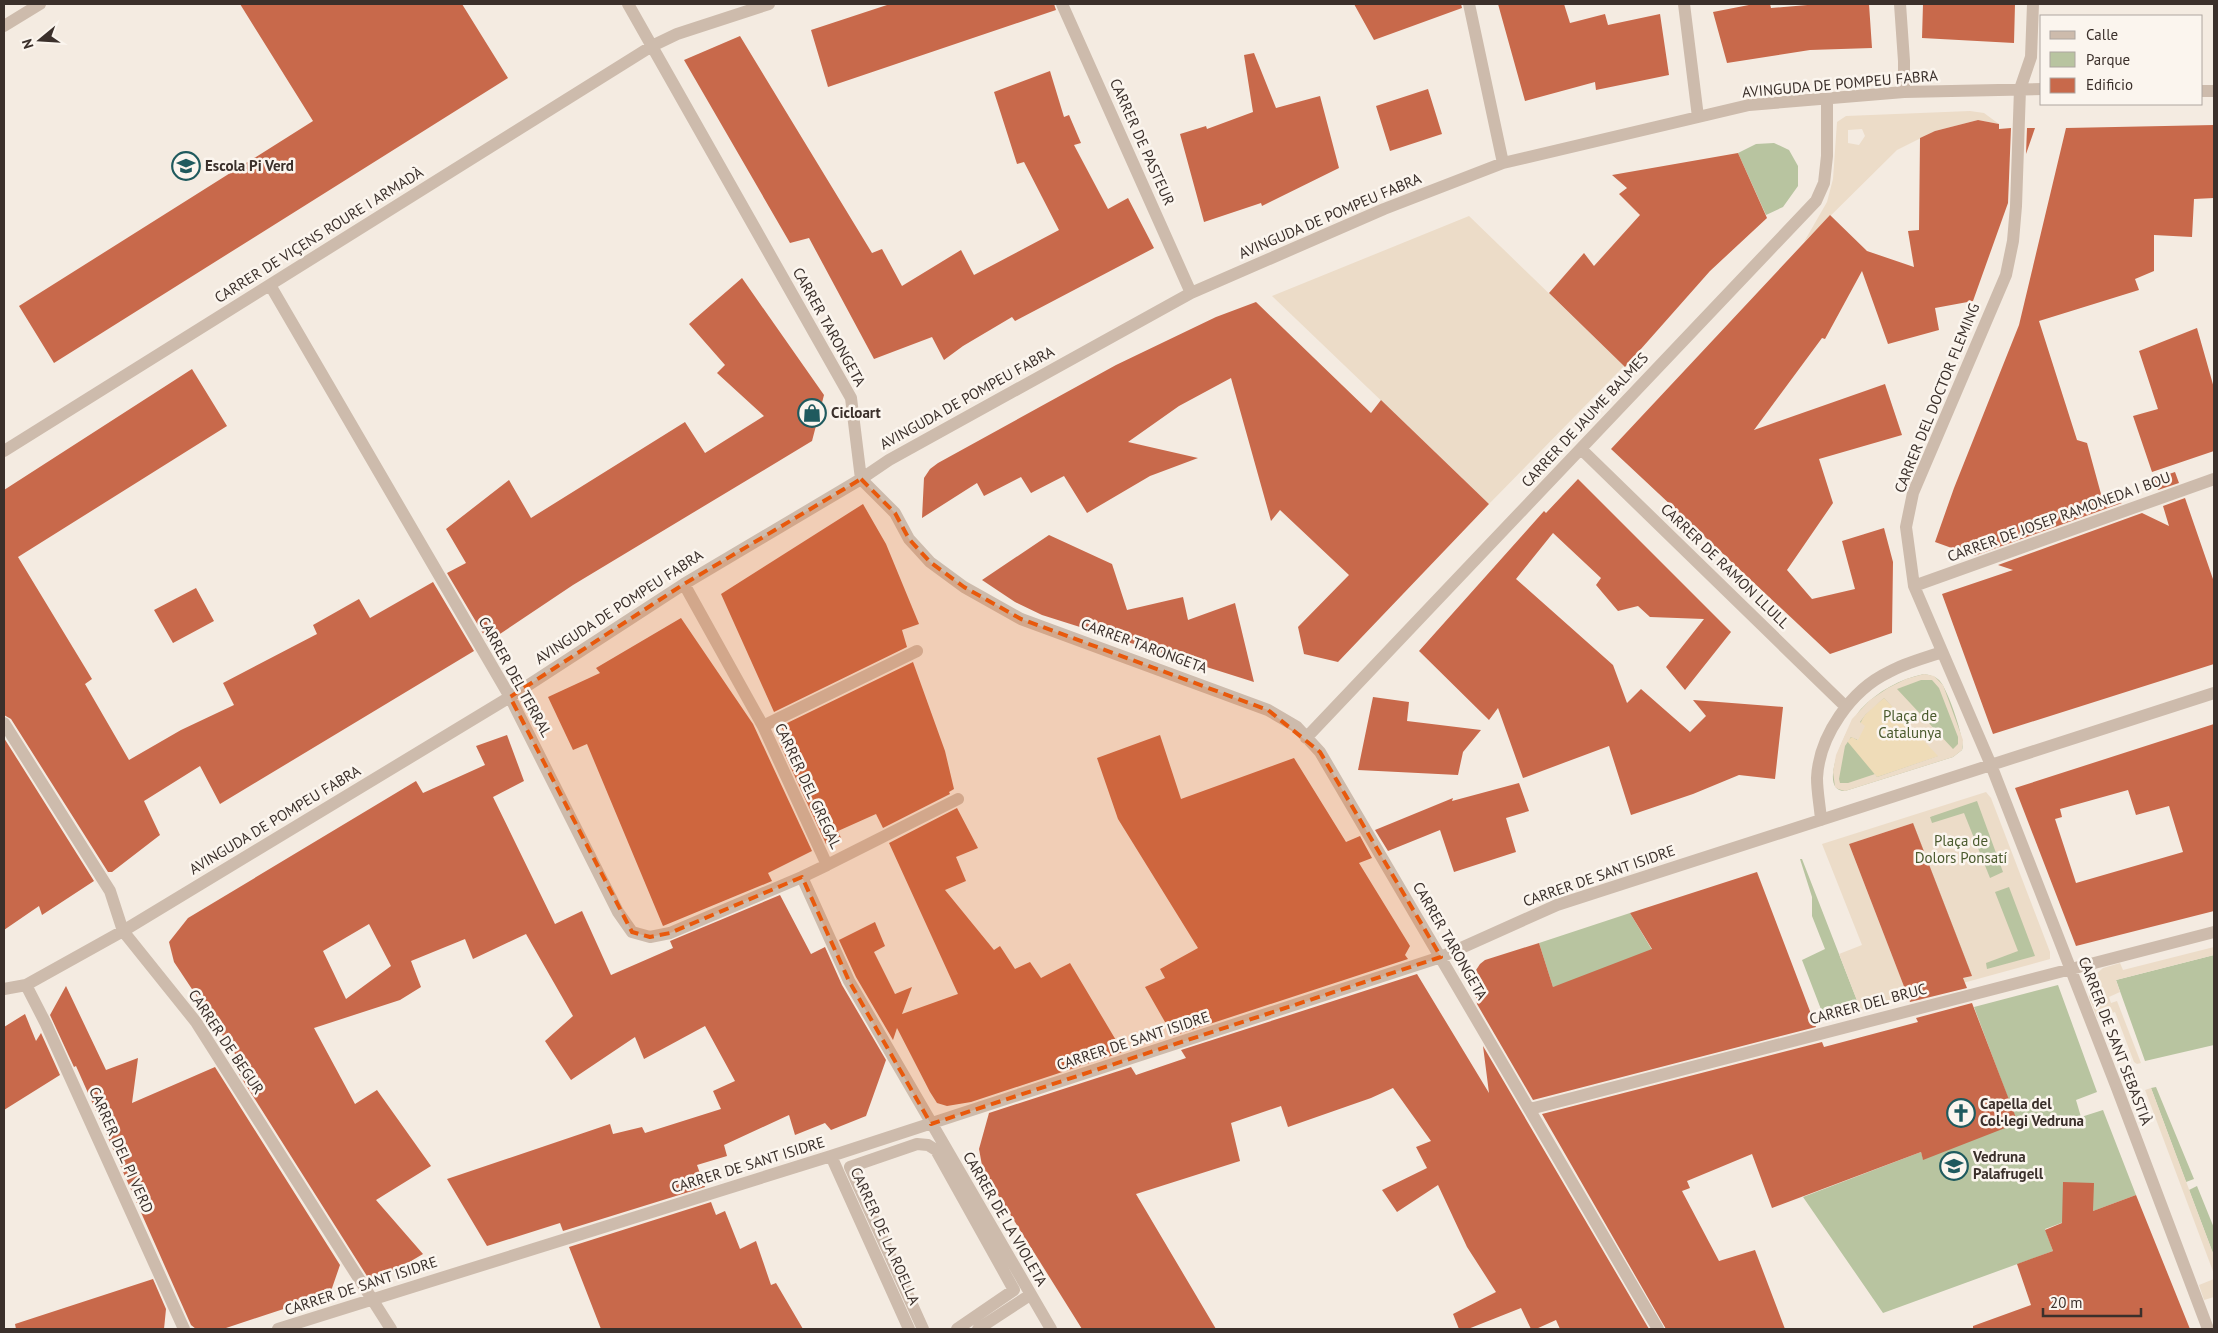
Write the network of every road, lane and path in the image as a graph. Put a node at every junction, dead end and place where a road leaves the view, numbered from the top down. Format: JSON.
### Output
{"nodes":[{"id":1,"x":40,"y":4,"type":"edge"},
{"id":2,"x":628,"y":4,"type":"edge"},
{"id":3,"x":769,"y":4,"type":"edge"},
{"id":4,"x":1062,"y":4,"type":"edge"},
{"id":5,"x":1469,"y":4,"type":"edge"},
{"id":6,"x":1684,"y":4,"type":"edge"},
{"id":7,"x":1900,"y":4,"type":"edge"},
{"id":8,"x":2033,"y":4,"type":"edge"},
{"id":9,"x":4,"y":26,"type":"edge"},
{"id":10,"x":652,"y":46,"type":"junction"},
{"id":11,"x":2020,"y":89,"type":"junction"},
{"id":12,"x":2040,"y":89,"type":"edge"},
{"id":13,"x":1904,"y":92,"type":"junction"},
{"id":14,"x":1827,"y":98,"type":"junction"},
{"id":15,"x":1698,"y":117,"type":"junction"},
{"id":16,"x":1503,"y":163,"type":"junction"},
{"id":17,"x":270,"y":285,"type":"junction"},
{"id":18,"x":1191,"y":293,"type":"junction"},
{"id":19,"x":1581,"y":449,"type":"junction"},
{"id":20,"x":4,"y":451,"type":"edge"},
{"id":21,"x":861,"y":479,"type":"junction"},
{"id":22,"x":2214,"y":479,"type":"edge"},
{"id":23,"x":684,"y":584,"type":"junction"},
{"id":24,"x":1914,"y":586,"type":"junction"},
{"id":25,"x":917,"y":651,"type":"dead end"},
{"id":26,"x":1942,"y":652,"type":"junction"},
{"id":27,"x":2214,"y":693,"type":"edge"},
{"id":28,"x":510,"y":697,"type":"junction"},
{"id":29,"x":1846,"y":707,"type":"junction"},
{"id":30,"x":4,"y":723,"type":"edge"},
{"id":31,"x":762,"y":726,"type":"junction"},
{"id":32,"x":1306,"y":738,"type":"junction"},
{"id":33,"x":1992,"y":765,"type":"junction"},
{"id":34,"x":958,"y":799,"type":"dead end"},
{"id":35,"x":1821,"y":820,"type":"junction"},
{"id":36,"x":827,"y":864,"type":"junction"},
{"id":37,"x":802,"y":877,"type":"junction"},
{"id":38,"x":123,"y":931,"type":"junction"},
{"id":39,"x":2214,"y":932,"type":"edge"},
{"id":40,"x":1441,"y":957,"type":"junction"},
{"id":41,"x":2069,"y":968,"type":"junction"},
{"id":42,"x":26,"y":986,"type":"junction"},
{"id":43,"x":4,"y":989,"type":"edge"},
{"id":44,"x":1530,"y":1109,"type":"junction"},
{"id":45,"x":931,"y":1124,"type":"junction"},
{"id":46,"x":832,"y":1156,"type":"junction"},
{"id":47,"x":1030,"y":1295,"type":"junction"},
{"id":48,"x":372,"y":1299,"type":"junction"},
{"id":49,"x":184,"y":1329,"type":"edge"},
{"id":50,"x":278,"y":1329,"type":"edge"},
{"id":51,"x":391,"y":1329,"type":"edge"},
{"id":52,"x":909,"y":1329,"type":"edge"},
{"id":53,"x":923,"y":1329,"type":"edge"},
{"id":54,"x":957,"y":1329,"type":"edge"},
{"id":55,"x":978,"y":1329,"type":"edge"},
{"id":56,"x":1051,"y":1329,"type":"edge"},
{"id":57,"x":1658,"y":1329,"type":"edge"},
{"id":58,"x":2208,"y":1329,"type":"edge"}],
"edges":[{"from":1,"to":9,"type":"street"},
{"from":2,"to":10,"type":"street","name":"CARRER TARONGETA"},
{"from":3,"to":10,"type":"street","name":"CARRER DE VIÇENS ROURE I ARMADÀ"},
{"from":4,"to":18,"type":"street","name":"CARRER DE PASTEUR"},
{"from":5,"to":16,"type":"street"},
{"from":6,"to":15,"type":"street"},
{"from":7,"to":13,"type":"street"},
{"from":8,"to":11,"type":"street","name":"CARRER DEL DOCTOR FLEMING"},
{"from":10,"to":17,"type":"street","name":"CARRER DE VIÇENS ROURE I ARMADÀ"},
{"from":10,"to":21,"type":"street","name":"CARRER TARONGETA"},
{"from":11,"to":12,"type":"street","name":"AVINGUDA DE POMPEU FABRA"},
{"from":11,"to":13,"type":"street","name":"AVINGUDA DE POMPEU FABRA"},
{"from":11,"to":24,"type":"street","name":"CARRER DEL DOCTOR FLEMING"},
{"from":13,"to":14,"type":"street","name":"AVINGUDA DE POMPEU FABRA"},
{"from":14,"to":15,"type":"street","name":"AVINGUDA DE POMPEU FABRA"},
{"from":14,"to":19,"type":"street","name":"CARRER DE JAUME BALMES"},
{"from":15,"to":16,"type":"street","name":"AVINGUDA DE POMPEU FABRA"},
{"from":16,"to":18,"type":"street","name":"AVINGUDA DE POMPEU FABRA"},
{"from":17,"to":20,"type":"street","name":"CARRER DE VIÇENS ROURE I ARMADÀ"},
{"from":17,"to":28,"type":"street","name":"CARRER DEL TERRAL"},
{"from":18,"to":21,"type":"street","name":"AVINGUDA DE POMPEU FABRA"},
{"from":19,"to":29,"type":"street","name":"CARRER DE RAMON LLULL"},
{"from":19,"to":32,"type":"street","name":"CARRER DE JAUME BALMES"},
{"from":21,"to":23,"type":"street","name":"AVINGUDA DE POMPEU FABRA"},
{"from":21,"to":32,"type":"street","name":"CARRER TARONGETA"},
{"from":22,"to":24,"type":"street","name":"CARRER DE JOSEP RAMONEDA I BOU"},
{"from":23,"to":28,"type":"street","name":"AVINGUDA DE POMPEU FABRA"},
{"from":23,"to":31,"type":"street","name":"CARRER DEL GREGAL"},
{"from":24,"to":26,"type":"street","name":"CARRER DEL DOCTOR FLEMING"},
{"from":25,"to":31,"type":"street"},
{"from":26,"to":29,"type":"street"},
{"from":26,"to":33,"type":"street","name":"CARRER DEL DOCTOR FLEMING"},
{"from":27,"to":33,"type":"street","name":"CARRER DE SANT ISIDRE"},
{"from":28,"to":37,"type":"street","name":"CARRER DEL TERRAL"},
{"from":28,"to":38,"type":"street","name":"AVINGUDA DE POMPEU FABRA"},
{"from":29,"to":35,"type":"street"},
{"from":30,"to":38,"type":"street","name":"CARRER DE BEGUR"},
{"from":31,"to":36,"type":"street","name":"CARRER DEL GREGAL"},
{"from":32,"to":40,"type":"street","name":"CARRER TARONGETA"},
{"from":33,"to":35,"type":"street","name":"CARRER DE SANT ISIDRE"},
{"from":33,"to":41,"type":"street","name":"CARRER DE SANT SEBASTIÀ"},
{"from":34,"to":36,"type":"street"},
{"from":35,"to":40,"type":"street","name":"CARRER DE SANT ISIDRE"},
{"from":36,"to":37,"type":"street","name":"CARRER DEL GREGAL"},
{"from":37,"to":45,"type":"street"},
{"from":38,"to":42,"type":"street","name":"AVINGUDA DE POMPEU FABRA"},
{"from":38,"to":48,"type":"street","name":"CARRER DE BEGUR"},
{"from":39,"to":41,"type":"street","name":"CARRER DEL BRUC"},
{"from":40,"to":44,"type":"street","name":"CARRER TARONGETA"},
{"from":40,"to":45,"type":"street","name":"CARRER DE SANT ISIDRE"},
{"from":41,"to":44,"type":"street","name":"CARRER DEL BRUC"},
{"from":41,"to":58,"type":"street","name":"CARRER DE SANT SEBASTIÀ"},
{"from":42,"to":43,"type":"street","name":"AVINGUDA DE POMPEU FABRA"},
{"from":42,"to":49,"type":"street","name":"CARRER DEL PI VERD"},
{"from":44,"to":57,"type":"street","name":"CARRER TARONGETA"},
{"from":45,"to":46,"type":"street","name":"CARRER DE SANT ISIDRE"},
{"from":45,"to":47,"type":"street","name":"CARRER DE LA VIOLETA"},
{"from":46,"to":48,"type":"street","name":"CARRER DE SANT ISIDRE"},
{"from":46,"to":52,"type":"street","name":"CARRER DE LA ROELLA"},
{"from":47,"to":55,"type":"street"},
{"from":47,"to":56,"type":"street","name":"CARRER DE LA VIOLETA"},
{"from":48,"to":50,"type":"street","name":"CARRER DE SANT ISIDRE"},
{"from":48,"to":51,"type":"street","name":"CARRER DE BEGUR"},
{"from":53,"to":54,"type":"street"}]}
